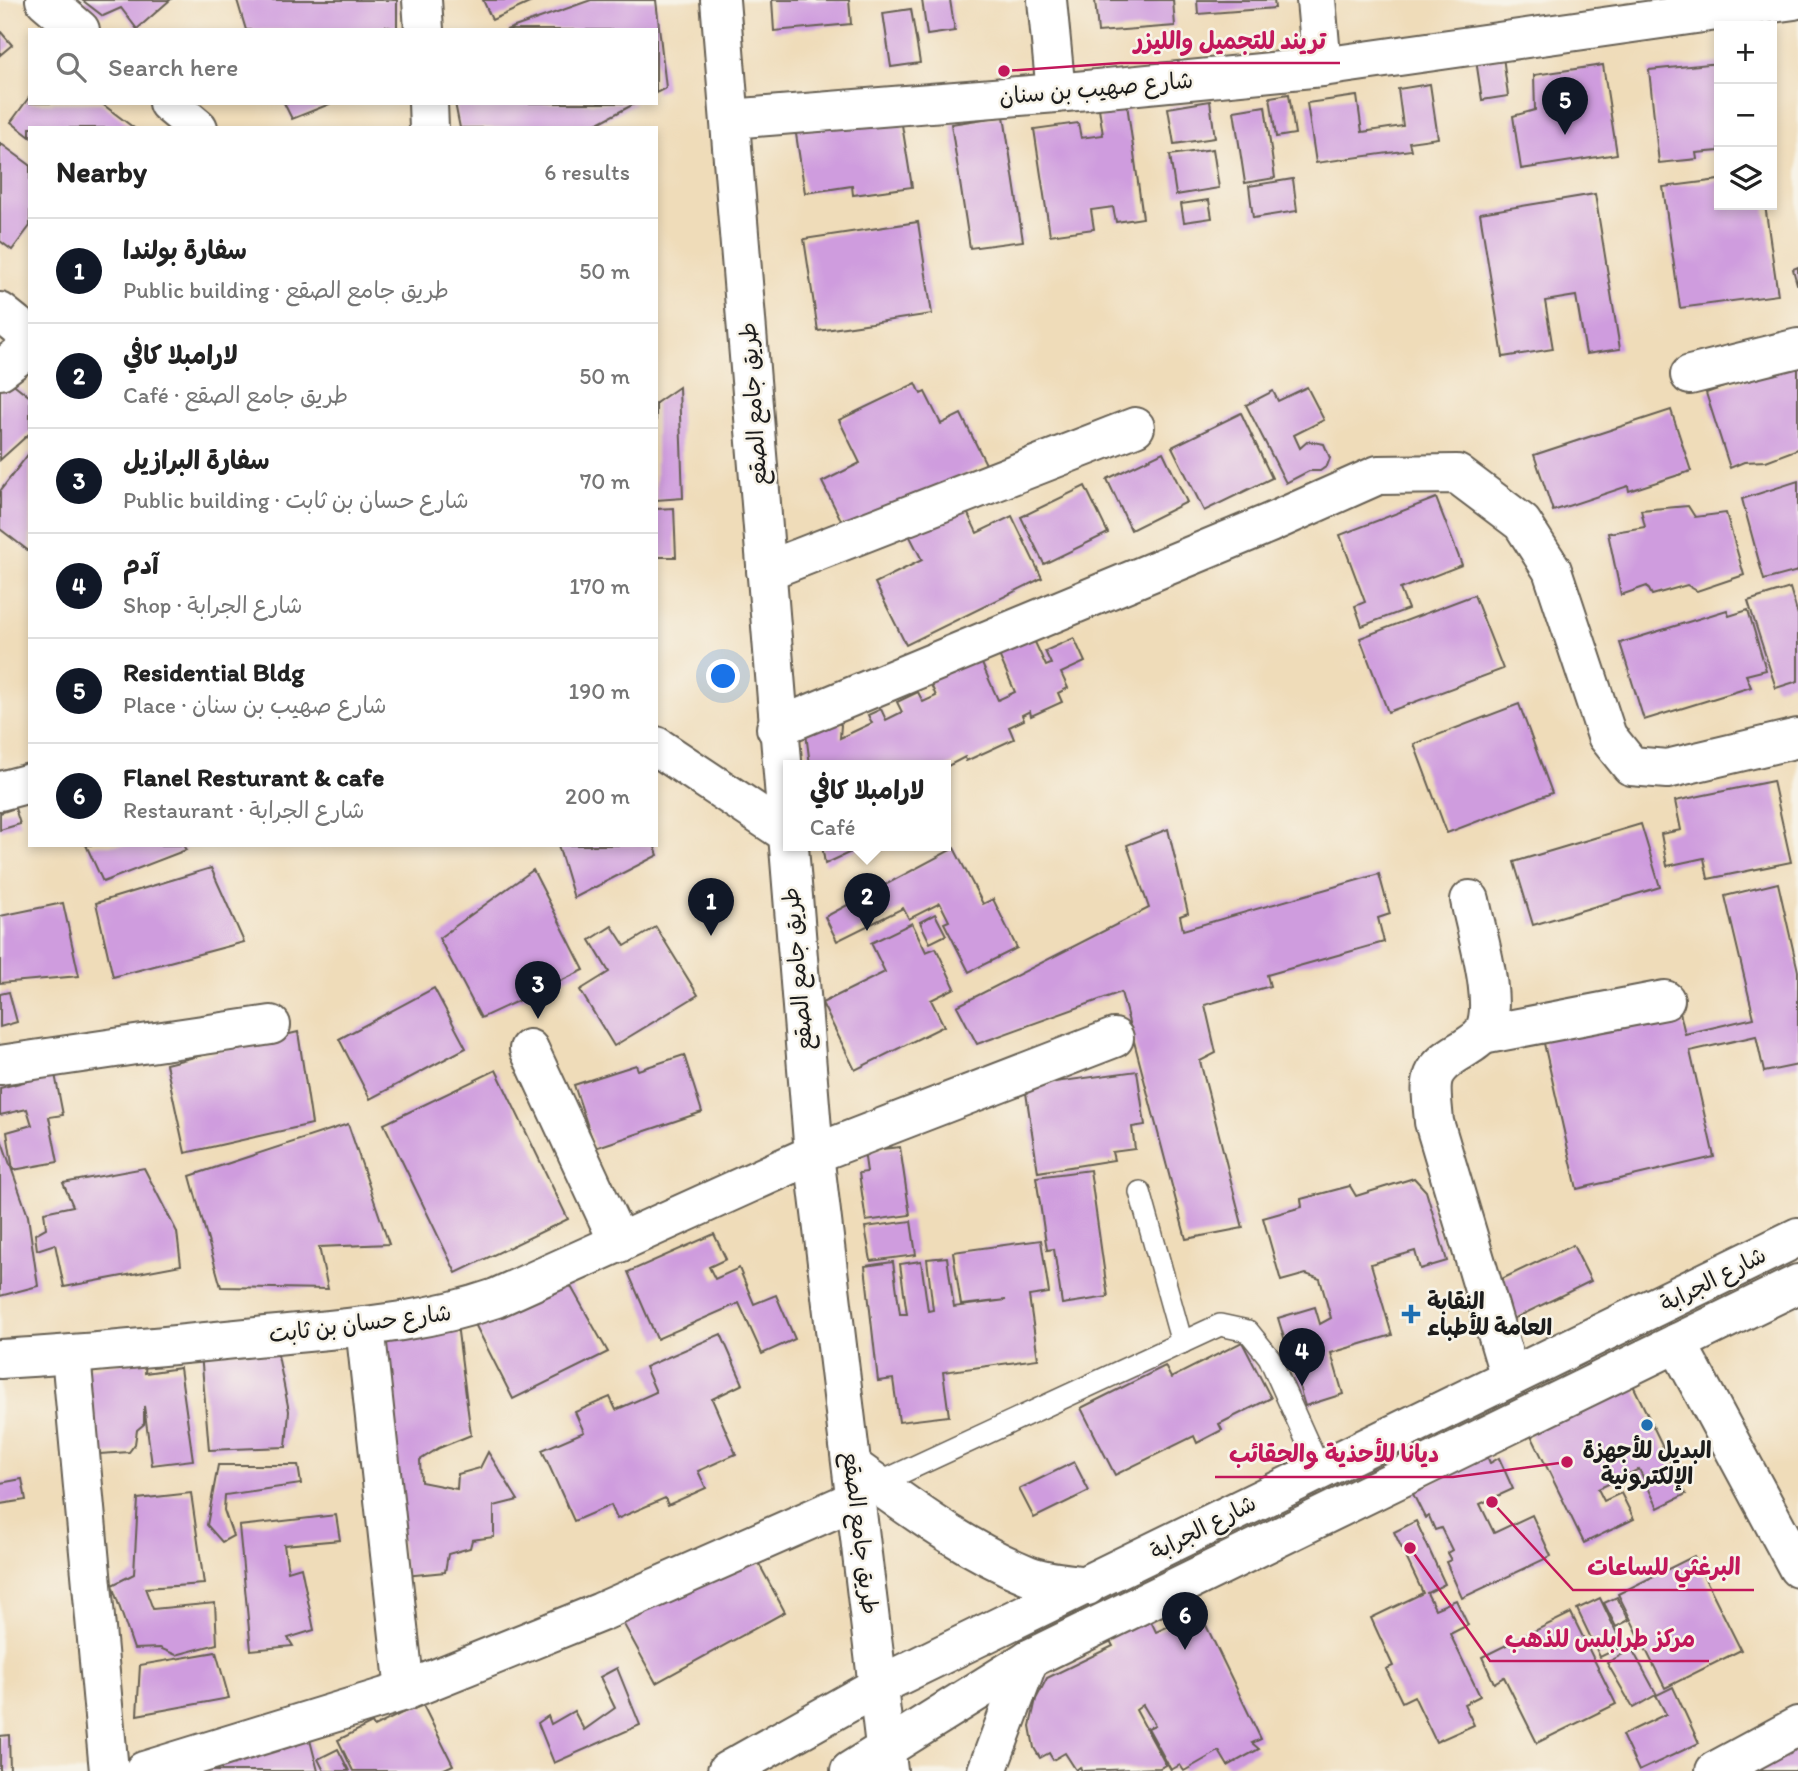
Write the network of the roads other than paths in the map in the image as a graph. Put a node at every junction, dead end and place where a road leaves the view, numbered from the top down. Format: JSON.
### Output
{"nodes":[{"id":1,"x":45,"y":0,"type":"edge"},
{"id":2,"x":422,"y":0,"type":"edge"},
{"id":3,"x":720,"y":0,"type":"edge"},
{"id":4,"x":1047,"y":0,"type":"edge"},
{"id":5,"x":1316,"y":0,"type":"edge"},
{"id":6,"x":1776,"y":1,"type":"edge"},
{"id":7,"x":78,"y":28,"type":"edge"},
{"id":8,"x":424,"y":28,"type":"edge"},
{"id":9,"x":1322,"y":67,"type":"junction"},
{"id":10,"x":1056,"y":93,"type":"junction"},
{"id":11,"x":170,"y":105,"type":"edge"},
{"id":12,"x":428,"y":105,"type":"edge"},
{"id":13,"x":730,"y":119,"type":"junction"},
{"id":14,"x":196,"y":126,"type":"edge"},
{"id":15,"x":429,"y":126,"type":"edge"},
{"id":16,"x":0,"y":312,"type":"edge"},
{"id":17,"x":28,"y":334,"type":"edge"},
{"id":18,"x":1798,"y":348,"type":"edge"},
{"id":19,"x":28,"y":349,"type":"edge"},
{"id":20,"x":0,"y":370,"type":"edge"},
{"id":21,"x":1690,"y":375,"type":"dead end"},
{"id":22,"x":1135,"y":427,"type":"dead end"},
{"id":23,"x":766,"y":571,"type":"junction"},
{"id":24,"x":776,"y":728,"type":"junction"},
{"id":25,"x":1798,"y":738,"type":"edge"},
{"id":26,"x":658,"y":747,"type":"edge"},
{"id":27,"x":28,"y":784,"type":"edge"},
{"id":28,"x":0,"y":791,"type":"edge"},
{"id":29,"x":783,"y":809,"type":"edge"},
{"id":30,"x":783,"y":831,"type":"edge"},
{"id":31,"x":787,"y":851,"type":"edge"},
{"id":32,"x":1470,"y":900,"type":"dead end"},
{"id":33,"x":1665,"y":1000,"type":"dead end"},
{"id":34,"x":271,"y":1025,"type":"dead end"},
{"id":35,"x":1482,"y":1035,"type":"junction"},
{"id":36,"x":1114,"y":1038,"type":"dead end"},
{"id":37,"x":528,"y":1049,"type":"dead end"},
{"id":38,"x":0,"y":1065,"type":"edge"},
{"id":39,"x":814,"y":1154,"type":"junction"},
{"id":40,"x":1140,"y":1192,"type":"dead end"},
{"id":41,"x":1798,"y":1237,"type":"edge"},
{"id":42,"x":619,"y":1243,"type":"junction"},
{"id":43,"x":1798,"y":1284,"type":"edge"},
{"id":44,"x":365,"y":1326,"type":"junction"},
{"id":45,"x":1182,"y":1343,"type":"junction"},
{"id":46,"x":1677,"y":1343,"type":"junction"},
{"id":47,"x":71,"y":1355,"type":"junction"},
{"id":48,"x":0,"y":1359,"type":"edge"},
{"id":49,"x":1510,"y":1377,"type":"junction"},
{"id":50,"x":1319,"y":1468,"type":"junction"},
{"id":51,"x":863,"y":1483,"type":"junction"},
{"id":52,"x":1798,"y":1569,"type":"edge"},
{"id":53,"x":1087,"y":1586,"type":"junction"},
{"id":54,"x":1029,"y":1659,"type":"junction"},
{"id":55,"x":880,"y":1685,"type":"junction"},
{"id":56,"x":405,"y":1691,"type":"junction"},
{"id":57,"x":1798,"y":1726,"type":"edge"},
{"id":58,"x":887,"y":1761,"type":"edge"},
{"id":59,"x":109,"y":1771,"type":"edge"},
{"id":60,"x":144,"y":1771,"type":"edge"},
{"id":61,"x":727,"y":1771,"type":"edge"},
{"id":62,"x":850,"y":1771,"type":"edge"},
{"id":63,"x":987,"y":1771,"type":"edge"},
{"id":64,"x":1715,"y":1771,"type":"edge"}],
"edges":[{"from":1,"to":7,"type":"street"},
{"from":2,"to":8,"type":"street"},
{"from":3,"to":13,"type":"street","name":"طريق جامع الصقع"},
{"from":4,"to":10,"type":"street"},
{"from":5,"to":9,"type":"street"},
{"from":6,"to":9,"type":"street","name":"شارع صهيب بن سنان"},
{"from":9,"to":10,"type":"street","name":"شارع صهيب بن سنان"},
{"from":10,"to":13,"type":"street","name":"شارع صهيب بن سنان"},
{"from":11,"to":14,"type":"street"},
{"from":12,"to":15,"type":"street"},
{"from":13,"to":23,"type":"street","name":"طريق جامع الصقع"},
{"from":16,"to":17,"type":"street"},
{"from":18,"to":21,"type":"street"},
{"from":19,"to":20,"type":"street"},
{"from":22,"to":23,"type":"street"},
{"from":23,"to":24,"type":"street","name":"طريق جامع الصقع"},
{"from":24,"to":25,"type":"street"},
{"from":24,"to":29,"type":"street","name":"طريق جامع الصقع"},
{"from":26,"to":30,"type":"street"},
{"from":27,"to":28,"type":"street"},
{"from":31,"to":39,"type":"street","name":"طريق جامع الصقع"},
{"from":32,"to":35,"type":"street"},
{"from":33,"to":35,"type":"street"},
{"from":34,"to":38,"type":"street"},
{"from":35,"to":49,"type":"street"},
{"from":36,"to":39,"type":"street","name":"شارع حسان بن ثابت"},
{"from":37,"to":42,"type":"street"},
{"from":39,"to":42,"type":"street","name":"شارع حسان بن ثابت"},
{"from":39,"to":51,"type":"street","name":"طريق جامع الصقع"},
{"from":40,"to":45,"type":"lane"},
{"from":41,"to":49,"type":"street","name":"شارع الجرابة"},
{"from":42,"to":44,"type":"street","name":"شارع حسان بن ثابت"},
{"from":43,"to":46,"type":"street","name":"شارع الجرابة"},
{"from":44,"to":47,"type":"street","name":"شارع حسان بن ثابت"},
{"from":44,"to":56,"type":"street"},
{"from":45,"to":50,"type":"lane"},
{"from":45,"to":51,"type":"lane"},
{"from":46,"to":52,"type":"street"},
{"from":46,"to":54,"type":"street","name":"شارع الجرابة"},
{"from":47,"to":48,"type":"street","name":"شارع حسان بن ثابت"},
{"from":47,"to":59,"type":"street"},
{"from":49,"to":50,"type":"street","name":"شارع الجرابة"},
{"from":50,"to":53,"type":"street","name":"شارع الجرابة"},
{"from":51,"to":53,"type":"street"},
{"from":51,"to":55,"type":"street","name":"طريق جامع الصقع"},
{"from":51,"to":56,"type":"street"},
{"from":53,"to":55,"type":"street","name":"شارع الجرابة"},
{"from":54,"to":58,"type":"street","name":"شارع الجرابة"},
{"from":54,"to":63,"type":"street"},
{"from":55,"to":58,"type":"street","name":"طريق جامع الصقع"},
{"from":55,"to":61,"type":"street","name":"شارع الجرابة"},
{"from":56,"to":60,"type":"street"},
{"from":57,"to":64,"type":"street"},
{"from":58,"to":62,"type":"street","name":"شارع الجرابة"}]}
